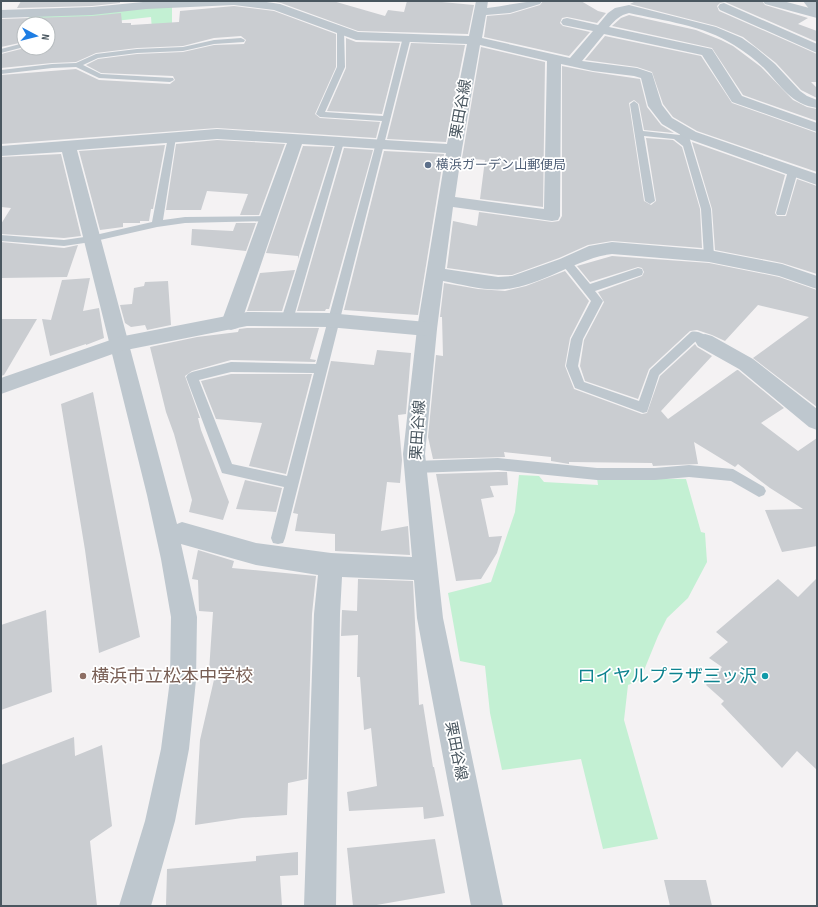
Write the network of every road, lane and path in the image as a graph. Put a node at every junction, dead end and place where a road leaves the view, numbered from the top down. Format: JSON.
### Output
{"nodes":[{"id":1,"x":235,"y":1,"type":"edge"},
{"id":2,"x":536,"y":1,"type":"edge"},
{"id":3,"x":734,"y":1,"type":"edge"},
{"id":4,"x":769,"y":1,"type":"edge"},
{"id":5,"x":809,"y":1,"type":"edge"},
{"id":6,"x":184,"y":2,"type":"edge"},
{"id":7,"x":482,"y":6,"type":"edge"},
{"id":8,"x":817,"y":12,"type":"edge"},
{"id":9,"x":1,"y":14,"type":"edge"},
{"id":10,"x":567,"y":22,"type":"dead end"},
{"id":11,"x":602,"y":30,"type":"junction"},
{"id":12,"x":340,"y":31,"type":"junction"},
{"id":13,"x":407,"y":37,"type":"junction"},
{"id":14,"x":241,"y":40,"type":"dead end"},
{"id":15,"x":474,"y":40,"type":"junction"},
{"id":16,"x":16,"y":46,"type":"edge"},
{"id":17,"x":817,"y":49,"type":"edge"},
{"id":18,"x":1,"y":51,"type":"edge"},
{"id":19,"x":554,"y":58,"type":"junction"},
{"id":20,"x":574,"y":62,"type":"junction"},
{"id":21,"x":77,"y":65,"type":"junction"},
{"id":22,"x":1,"y":72,"type":"edge"},
{"id":23,"x":170,"y":80,"type":"dead end"},
{"id":24,"x":634,"y":104,"type":"dead end"},
{"id":25,"x":815,"y":104,"type":"edge"},
{"id":26,"x":387,"y":119,"type":"junction"},
{"id":27,"x":794,"y":120,"type":"junction"},
{"id":28,"x":817,"y":128,"type":"edge"},
{"id":29,"x":683,"y":130,"type":"junction"},
{"id":30,"x":639,"y":133,"type":"junction"},
{"id":31,"x":172,"y":137,"type":"junction"},
{"id":32,"x":296,"y":139,"type":"junction"},
{"id":33,"x":340,"y":142,"type":"junction"},
{"id":34,"x":381,"y":145,"type":"junction"},
{"id":35,"x":687,"y":145,"type":"junction"},
{"id":36,"x":68,"y":146,"type":"junction"},
{"id":37,"x":454,"y":149,"type":"junction"},
{"id":38,"x":1,"y":151,"type":"edge"},
{"id":39,"x":793,"y":171,"type":"junction"},
{"id":40,"x":817,"y":180,"type":"edge"},
{"id":41,"x":447,"y":201,"type":"junction"},
{"id":42,"x":650,"y":202,"type":"dead end"},
{"id":43,"x":782,"y":214,"type":"dead end"},
{"id":44,"x":268,"y":219,"type":"junction"},
{"id":45,"x":157,"y":224,"type":"junction"},
{"id":46,"x":1,"y":238,"type":"edge"},
{"id":47,"x":91,"y":239,"type":"junction"},
{"id":48,"x":709,"y":256,"type":"junction"},
{"id":49,"x":566,"y":263,"type":"junction"},
{"id":50,"x":638,"y":272,"type":"dead end"},
{"id":51,"x":435,"y":274,"type":"junction"},
{"id":52,"x":817,"y":283,"type":"edge"},
{"id":53,"x":588,"y":290,"type":"junction"},
{"id":54,"x":287,"y":320,"type":"junction"},
{"id":55,"x":334,"y":321,"type":"junction"},
{"id":56,"x":231,"y":323,"type":"junction"},
{"id":57,"x":427,"y":329,"type":"junction"},
{"id":58,"x":705,"y":341,"type":"joint"},
{"id":59,"x":119,"y":344,"type":"junction"},
{"id":60,"x":321,"y":369,"type":"junction"},
{"id":61,"x":1,"y":386,"type":"edge"},
{"id":62,"x":817,"y":421,"type":"edge"},
{"id":63,"x":415,"y":467,"type":"junction"},
{"id":64,"x":292,"y":483,"type":"junction"},
{"id":65,"x":759,"y":491,"type":"dead end"},
{"id":66,"x":182,"y":533,"type":"dead end"},
{"id":67,"x":278,"y":538,"type":"dead end"},
{"id":68,"x":331,"y":565,"type":"junction"},
{"id":69,"x":426,"y":569,"type":"junction"},
{"id":70,"x":135,"y":906,"type":"edge"},
{"id":71,"x":320,"y":906,"type":"edge"},
{"id":72,"x":487,"y":906,"type":"edge"}],
"edges":[{"from":1,"to":6,"type":"street"},
{"from":1,"to":12,"type":"street"},
{"from":2,"to":7,"type":"street"},
{"from":3,"to":17,"type":"street"},
{"from":4,"to":8,"type":"street"},
{"from":5,"to":8,"type":"street"},
{"from":6,"to":9,"type":"street"},
{"from":7,"to":15,"type":"street","name":"栗田谷線"},
{"from":10,"to":11,"type":"street"},
{"from":11,"to":20,"type":"street"},
{"from":11,"to":25,"type":"street"},
{"from":11,"to":27,"type":"street"},
{"from":12,"to":13,"type":"street"},
{"from":12,"to":26,"type":"lane"},
{"from":13,"to":15,"type":"street"},
{"from":13,"to":26,"type":"lane"},
{"from":14,"to":21,"type":"lane"},
{"from":15,"to":19,"type":"street"},
{"from":15,"to":37,"type":"street","name":"栗田谷線"},
{"from":16,"to":18,"type":"lane"},
{"from":19,"to":20,"type":"street"},
{"from":19,"to":41,"type":"street"},
{"from":20,"to":29,"type":"street"},
{"from":21,"to":22,"type":"lane"},
{"from":21,"to":23,"type":"lane"},
{"from":24,"to":30,"type":"lane"},
{"from":25,"to":27,"type":"street"},
{"from":26,"to":34,"type":"lane"},
{"from":27,"to":28,"type":"street"},
{"from":29,"to":35,"type":"lane"},
{"from":29,"to":39,"type":"street"},
{"from":30,"to":35,"type":"lane"},
{"from":30,"to":42,"type":"lane"},
{"from":31,"to":32,"type":"street"},
{"from":31,"to":36,"type":"street"},
{"from":31,"to":45,"type":"lane"},
{"from":32,"to":33,"type":"street"},
{"from":32,"to":44,"type":"street"},
{"from":33,"to":34,"type":"street"},
{"from":33,"to":54,"type":"lane"},
{"from":34,"to":37,"type":"street"},
{"from":34,"to":55,"type":"lane"},
{"from":35,"to":48,"type":"lane"},
{"from":36,"to":38,"type":"street"},
{"from":36,"to":47,"type":"street"},
{"from":37,"to":41,"type":"street","name":"栗田谷線"},
{"from":39,"to":40,"type":"street"},
{"from":39,"to":43,"type":"lane"},
{"from":41,"to":51,"type":"street","name":"栗田谷線"},
{"from":44,"to":45,"type":"lane"},
{"from":44,"to":56,"type":"street"},
{"from":45,"to":47,"type":"lane"},
{"from":46,"to":47,"type":"lane"},
{"from":47,"to":59,"type":"street"},
{"from":48,"to":49,"type":"street"},
{"from":48,"to":52,"type":"street"},
{"from":49,"to":51,"type":"street"},
{"from":49,"to":53,"type":"lane"},
{"from":50,"to":53,"type":"lane"},
{"from":51,"to":57,"type":"street","name":"栗田谷線"},
{"from":53,"to":58,"type":"lane"},
{"from":54,"to":55,"type":"street"},
{"from":54,"to":56,"type":"street"},
{"from":55,"to":57,"type":"street"},
{"from":55,"to":60,"type":"lane"},
{"from":56,"to":59,"type":"street"},
{"from":57,"to":63,"type":"street","name":"栗田谷線"},
{"from":58,"to":62,"type":"street"},
{"from":59,"to":61,"type":"street"},
{"from":59,"to":70,"type":"street"},
{"from":60,"to":64,"type":"lane"},
{"from":60,"to":64,"type":"lane"},
{"from":63,"to":65,"type":"lane"},
{"from":63,"to":69,"type":"street","name":"栗田谷線"},
{"from":64,"to":67,"type":"lane"},
{"from":66,"to":68,"type":"street"},
{"from":68,"to":69,"type":"street"},
{"from":68,"to":71,"type":"street"},
{"from":69,"to":72,"type":"street","name":"栗田谷線"}]}
